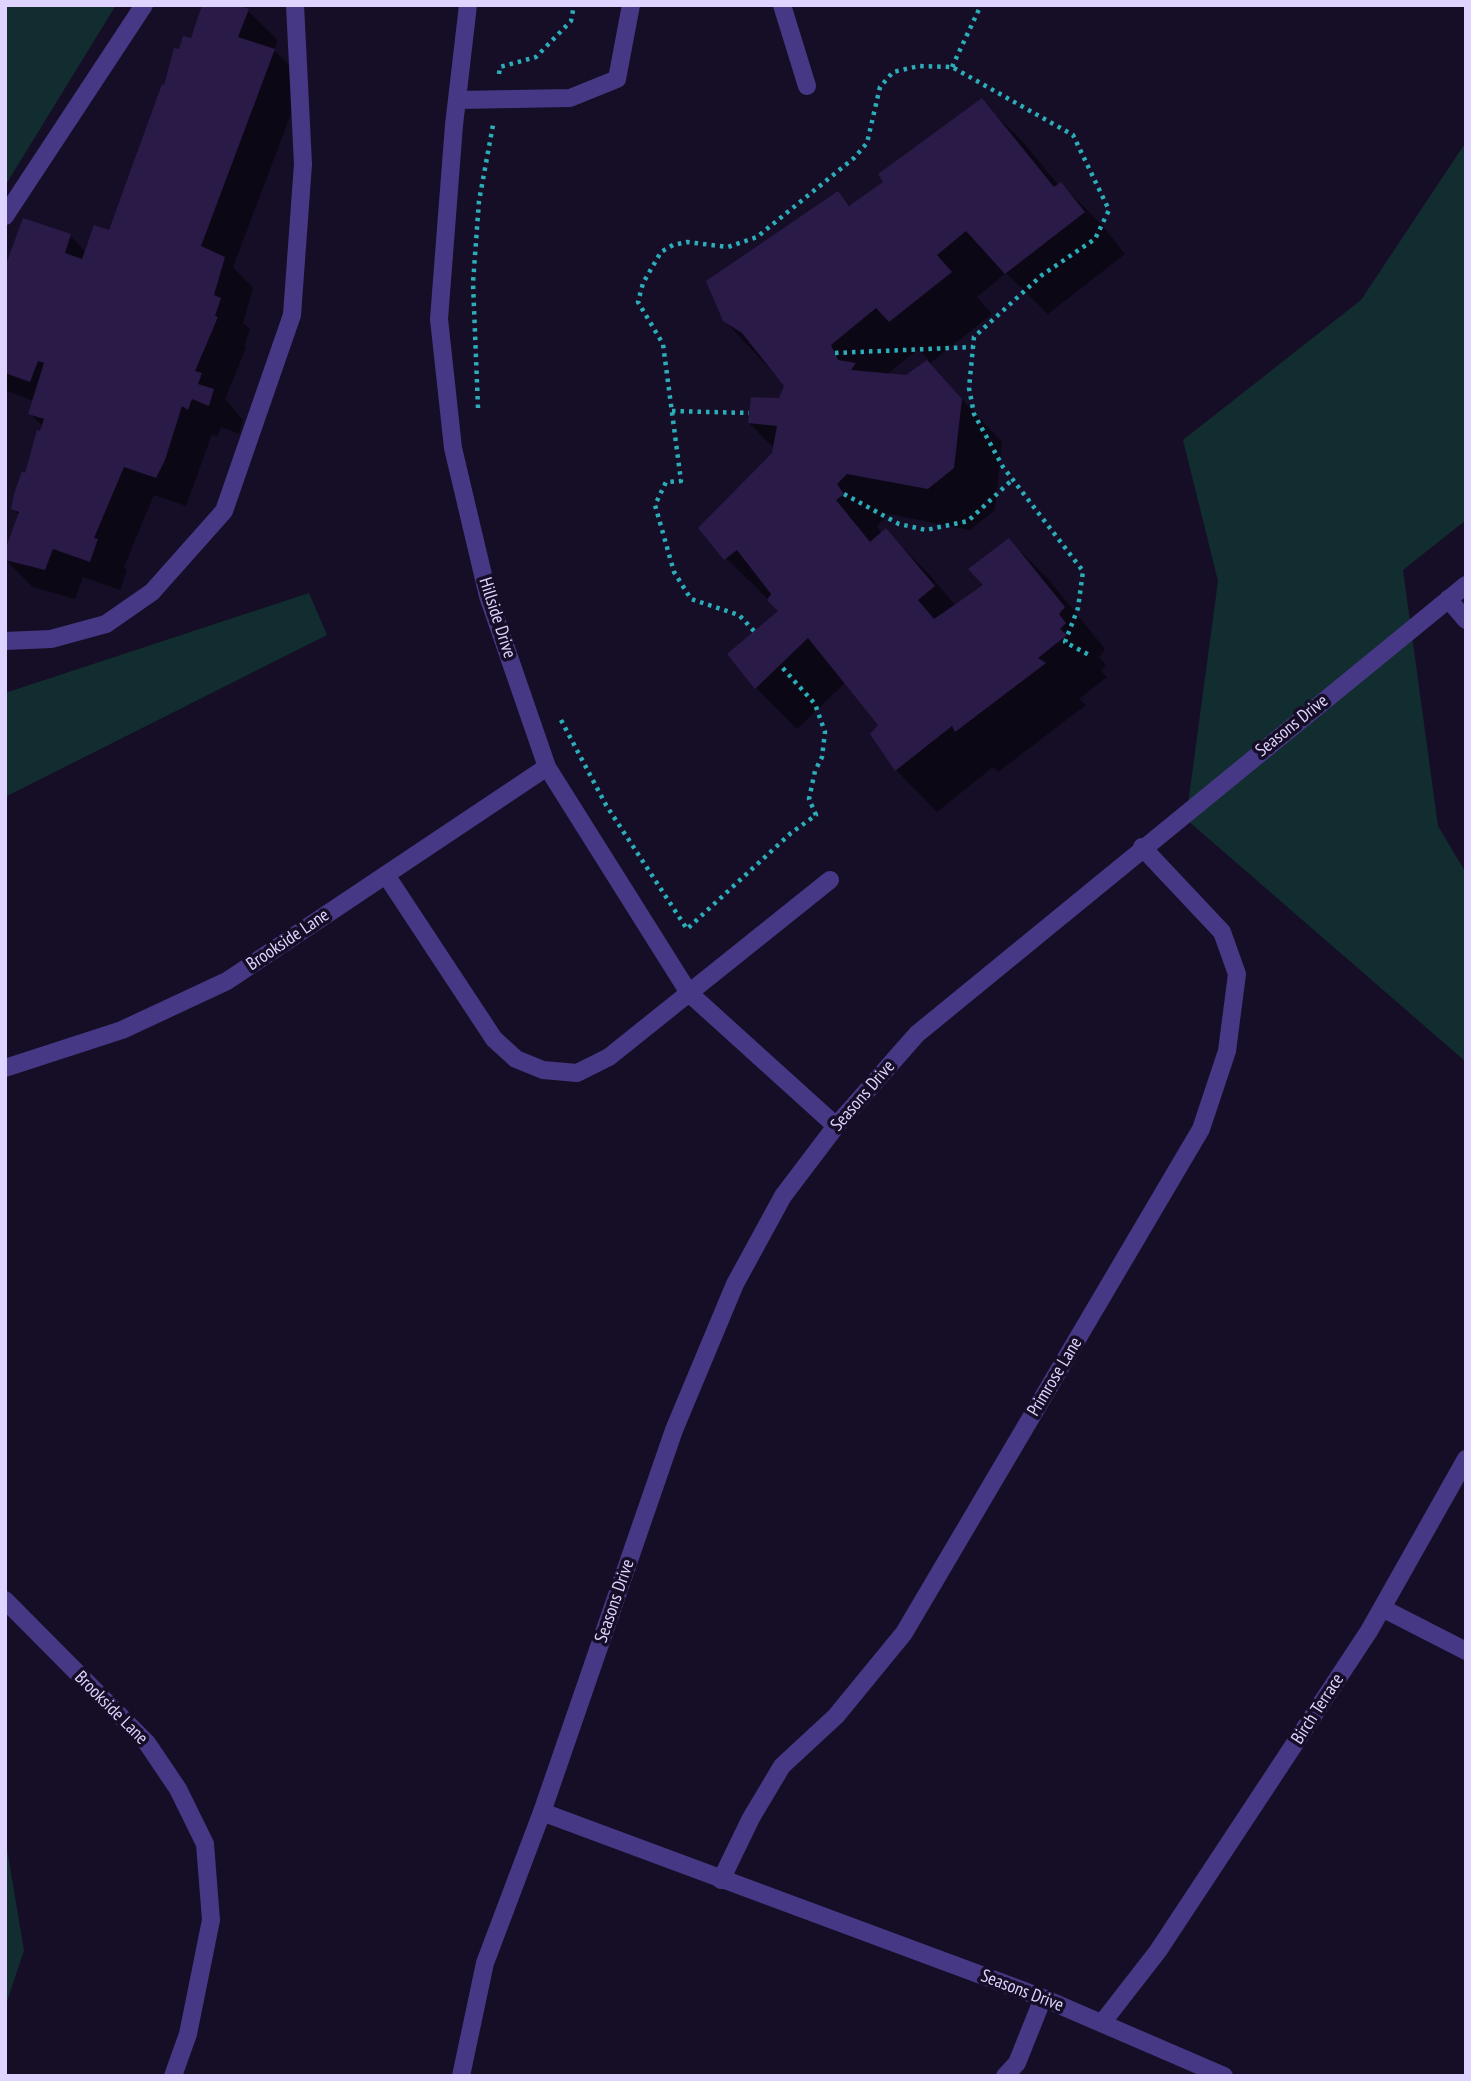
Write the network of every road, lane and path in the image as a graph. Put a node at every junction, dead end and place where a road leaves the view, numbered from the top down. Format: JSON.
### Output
{"nodes":[{"id":1,"x":144,"y":5,"type":"edge"},
{"id":2,"x":295,"y":5,"type":"edge"},
{"id":3,"x":468,"y":5,"type":"edge"},
{"id":4,"x":574,"y":5,"type":"edge"},
{"id":5,"x":631,"y":5,"type":"edge"},
{"id":6,"x":782,"y":5,"type":"edge"},
{"id":7,"x":981,"y":5,"type":"edge"},
{"id":8,"x":952,"y":67,"type":"junction"},
{"id":9,"x":807,"y":86,"type":"dead end"},
{"id":10,"x":496,"y":99,"type":"junction"},
{"id":11,"x":457,"y":100,"type":"junction"},
{"id":12,"x":5,"y":216,"type":"edge"},
{"id":13,"x":973,"y":346,"type":"junction"},
{"id":14,"x":835,"y":353,"type":"dead end"},
{"id":15,"x":478,"y":410,"type":"dead end"},
{"id":16,"x":671,"y":411,"type":"junction"},
{"id":17,"x":749,"y":413,"type":"dead end"},
{"id":18,"x":1013,"y":479,"type":"junction"},
{"id":19,"x":844,"y":494,"type":"dead end"},
{"id":20,"x":1466,"y":585,"type":"edge"},
{"id":21,"x":1448,"y":599,"type":"junction"},
{"id":22,"x":1466,"y":620,"type":"edge"},
{"id":23,"x":754,"y":631,"type":"dead end"},
{"id":24,"x":5,"y":641,"type":"edge"},
{"id":25,"x":1091,"y":656,"type":"dead end"},
{"id":26,"x":780,"y":665,"type":"dead end"},
{"id":27,"x":556,"y":709,"type":"dead end"},
{"id":28,"x":547,"y":767,"type":"junction"},
{"id":29,"x":1142,"y":847,"type":"junction"},
{"id":30,"x":386,"y":875,"type":"junction"},
{"id":31,"x":830,"y":880,"type":"dead end"},
{"id":32,"x":689,"y":993,"type":"junction"},
{"id":33,"x":5,"y":1068,"type":"edge"},
{"id":34,"x":836,"y":1125,"type":"junction"},
{"id":35,"x":1466,"y":1459,"type":"edge"},
{"id":36,"x":5,"y":1600,"type":"edge"},
{"id":37,"x":1382,"y":1608,"type":"junction"},
{"id":38,"x":1466,"y":1651,"type":"edge"},
{"id":39,"x":542,"y":1812,"type":"junction"},
{"id":40,"x":721,"y":1880,"type":"junction"},
{"id":41,"x":1043,"y":1998,"type":"junction"},
{"id":42,"x":1102,"y":2023,"type":"junction"},
{"id":43,"x":173,"y":2076,"type":"edge"},
{"id":44,"x":461,"y":2076,"type":"edge"},
{"id":45,"x":1005,"y":2076,"type":"edge"},
{"id":46,"x":1224,"y":2076,"type":"edge"}],
"edges":[{"from":1,"to":12,"type":"street"},
{"from":2,"to":24,"type":"street"},
{"from":3,"to":11,"type":"street","name":"Hillside Drive"},
{"from":4,"to":10,"type":"path"},
{"from":5,"to":10,"type":"street"},
{"from":6,"to":9,"type":"street"},
{"from":7,"to":8,"type":"path"},
{"from":8,"to":13,"type":"path"},
{"from":8,"to":16,"type":"path"},
{"from":10,"to":11,"type":"street"},
{"from":10,"to":15,"type":"path"},
{"from":11,"to":28,"type":"street","name":"Hillside Drive"},
{"from":13,"to":14,"type":"path"},
{"from":13,"to":18,"type":"path"},
{"from":16,"to":17,"type":"path"},
{"from":16,"to":23,"type":"path"},
{"from":18,"to":19,"type":"path"},
{"from":18,"to":25,"type":"path"},
{"from":20,"to":21,"type":"street","name":"Seasons Drive"},
{"from":21,"to":22,"type":"street"},
{"from":21,"to":29,"type":"street","name":"Seasons Drive"},
{"from":26,"to":27,"type":"path"},
{"from":28,"to":30,"type":"street","name":"Brookside Lane"},
{"from":28,"to":32,"type":"street","name":"Hillside Drive"},
{"from":29,"to":34,"type":"street","name":"Seasons Drive"},
{"from":29,"to":40,"type":"street","name":"Primrose Lane"},
{"from":30,"to":32,"type":"street"},
{"from":30,"to":33,"type":"street","name":"Brookside Lane"},
{"from":31,"to":32,"type":"street"},
{"from":32,"to":34,"type":"street","name":"Hillside Drive"},
{"from":34,"to":39,"type":"street","name":"Seasons Drive"},
{"from":35,"to":37,"type":"street","name":"Birch Terrace"},
{"from":36,"to":43,"type":"street","name":"Brookside Lane"},
{"from":37,"to":38,"type":"street"},
{"from":37,"to":42,"type":"street","name":"Birch Terrace"},
{"from":39,"to":40,"type":"street","name":"Seasons Drive"},
{"from":39,"to":44,"type":"street","name":"Seasons Drive"},
{"from":40,"to":41,"type":"street","name":"Seasons Drive"},
{"from":41,"to":42,"type":"street","name":"Seasons Drive"},
{"from":41,"to":45,"type":"street"},
{"from":42,"to":46,"type":"street","name":"Seasons Drive"}]}
